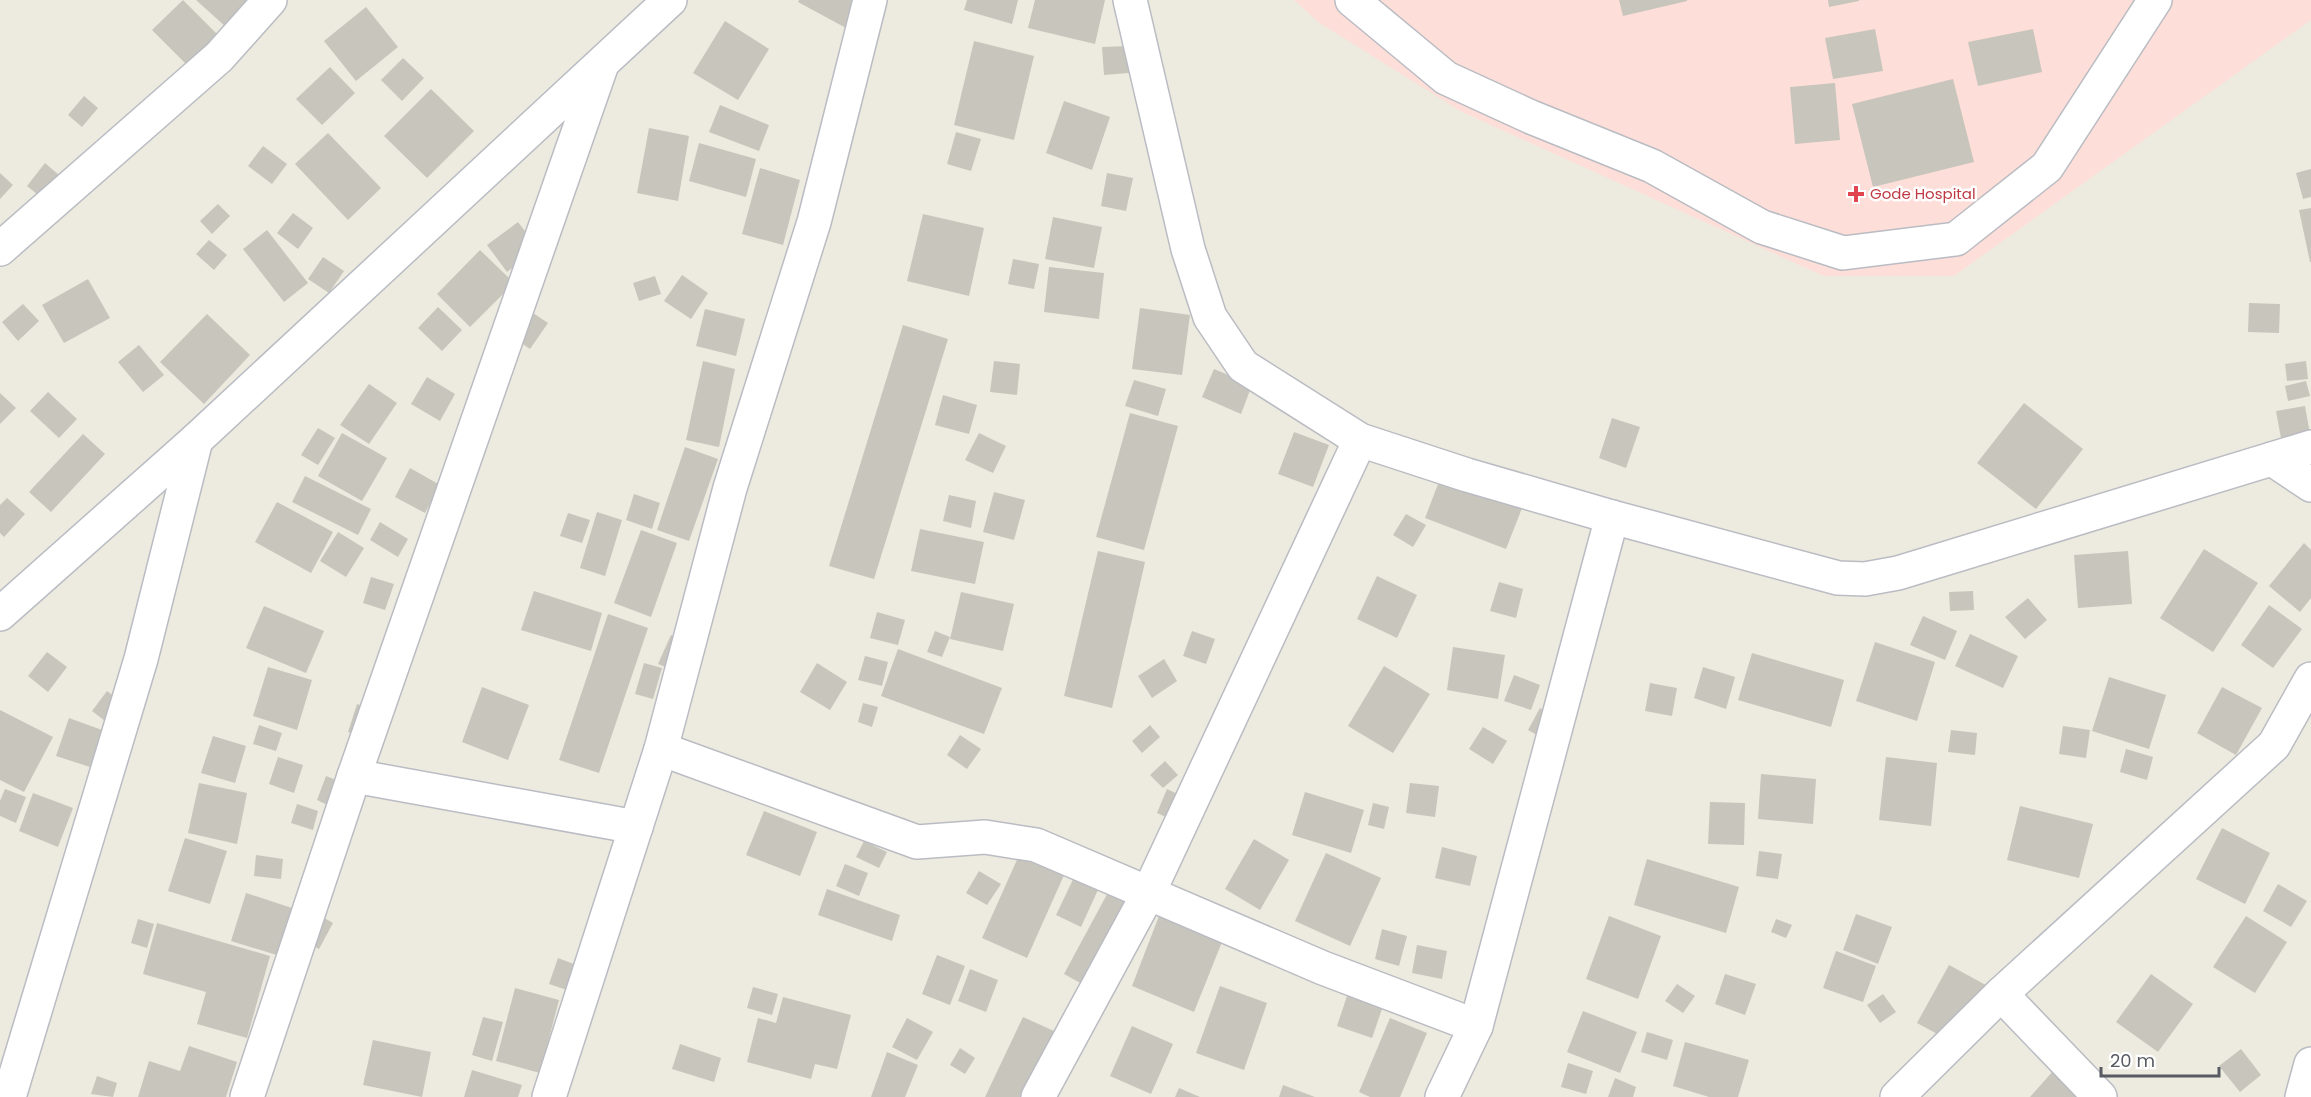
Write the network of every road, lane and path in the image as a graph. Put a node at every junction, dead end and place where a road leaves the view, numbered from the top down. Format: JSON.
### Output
{"nodes":[{"id":1,"x":270,"y":0,"type":"edge"},
{"id":2,"x":670,"y":0,"type":"edge"},
{"id":3,"x":870,"y":0,"type":"edge"},
{"id":4,"x":1130,"y":0,"type":"edge"},
{"id":5,"x":1352,"y":0,"type":"edge"},
{"id":6,"x":2155,"y":0,"type":"edge"},
{"id":7,"x":602,"y":64,"type":"junction"},
{"id":8,"x":0,"y":249,"type":"edge"},
{"id":9,"x":196,"y":440,"type":"junction"},
{"id":10,"x":1360,"y":440,"type":"junction"},
{"id":11,"x":2311,"y":447,"type":"edge"},
{"id":12,"x":2272,"y":459,"type":"junction"},
{"id":13,"x":2311,"y":485,"type":"edge"},
{"id":14,"x":1612,"y":517,"type":"junction"},
{"id":15,"x":0,"y":614,"type":"edge"},
{"id":16,"x":2311,"y":679,"type":"edge"},
{"id":17,"x":661,"y":749,"type":"junction"},
{"id":18,"x":354,"y":776,"type":"junction"},
{"id":19,"x":636,"y":827,"type":"junction"},
{"id":20,"x":1148,"y":894,"type":"junction"},
{"id":21,"x":2001,"y":994,"type":"junction"},
{"id":22,"x":1476,"y":1026,"type":"junction"},
{"id":23,"x":2311,"y":1064,"type":"edge"},
{"id":24,"x":9,"y":1097,"type":"edge"},
{"id":25,"x":247,"y":1097,"type":"edge"},
{"id":26,"x":549,"y":1097,"type":"edge"},
{"id":27,"x":1038,"y":1097,"type":"edge"},
{"id":28,"x":1442,"y":1097,"type":"edge"},
{"id":29,"x":1897,"y":1097,"type":"edge"},
{"id":30,"x":2100,"y":1097,"type":"edge"},
{"id":31,"x":2301,"y":1097,"type":"edge"}],
"edges":[{"from":1,"to":8,"type":"street"},
{"from":2,"to":7,"type":"street"},
{"from":3,"to":17,"type":"street"},
{"from":4,"to":10,"type":"street"},
{"from":5,"to":6,"type":"street"},
{"from":7,"to":9,"type":"street"},
{"from":7,"to":18,"type":"street"},
{"from":9,"to":15,"type":"street"},
{"from":9,"to":24,"type":"street"},
{"from":10,"to":14,"type":"street"},
{"from":10,"to":20,"type":"street"},
{"from":11,"to":12,"type":"street"},
{"from":12,"to":13,"type":"street"},
{"from":12,"to":14,"type":"street"},
{"from":14,"to":22,"type":"street"},
{"from":16,"to":21,"type":"street"},
{"from":17,"to":19,"type":"street"},
{"from":17,"to":20,"type":"street"},
{"from":18,"to":19,"type":"street"},
{"from":18,"to":25,"type":"street"},
{"from":19,"to":26,"type":"street"},
{"from":20,"to":22,"type":"street"},
{"from":20,"to":27,"type":"street"},
{"from":21,"to":29,"type":"street"},
{"from":21,"to":30,"type":"street"},
{"from":22,"to":28,"type":"street"},
{"from":23,"to":31,"type":"street"}]}
